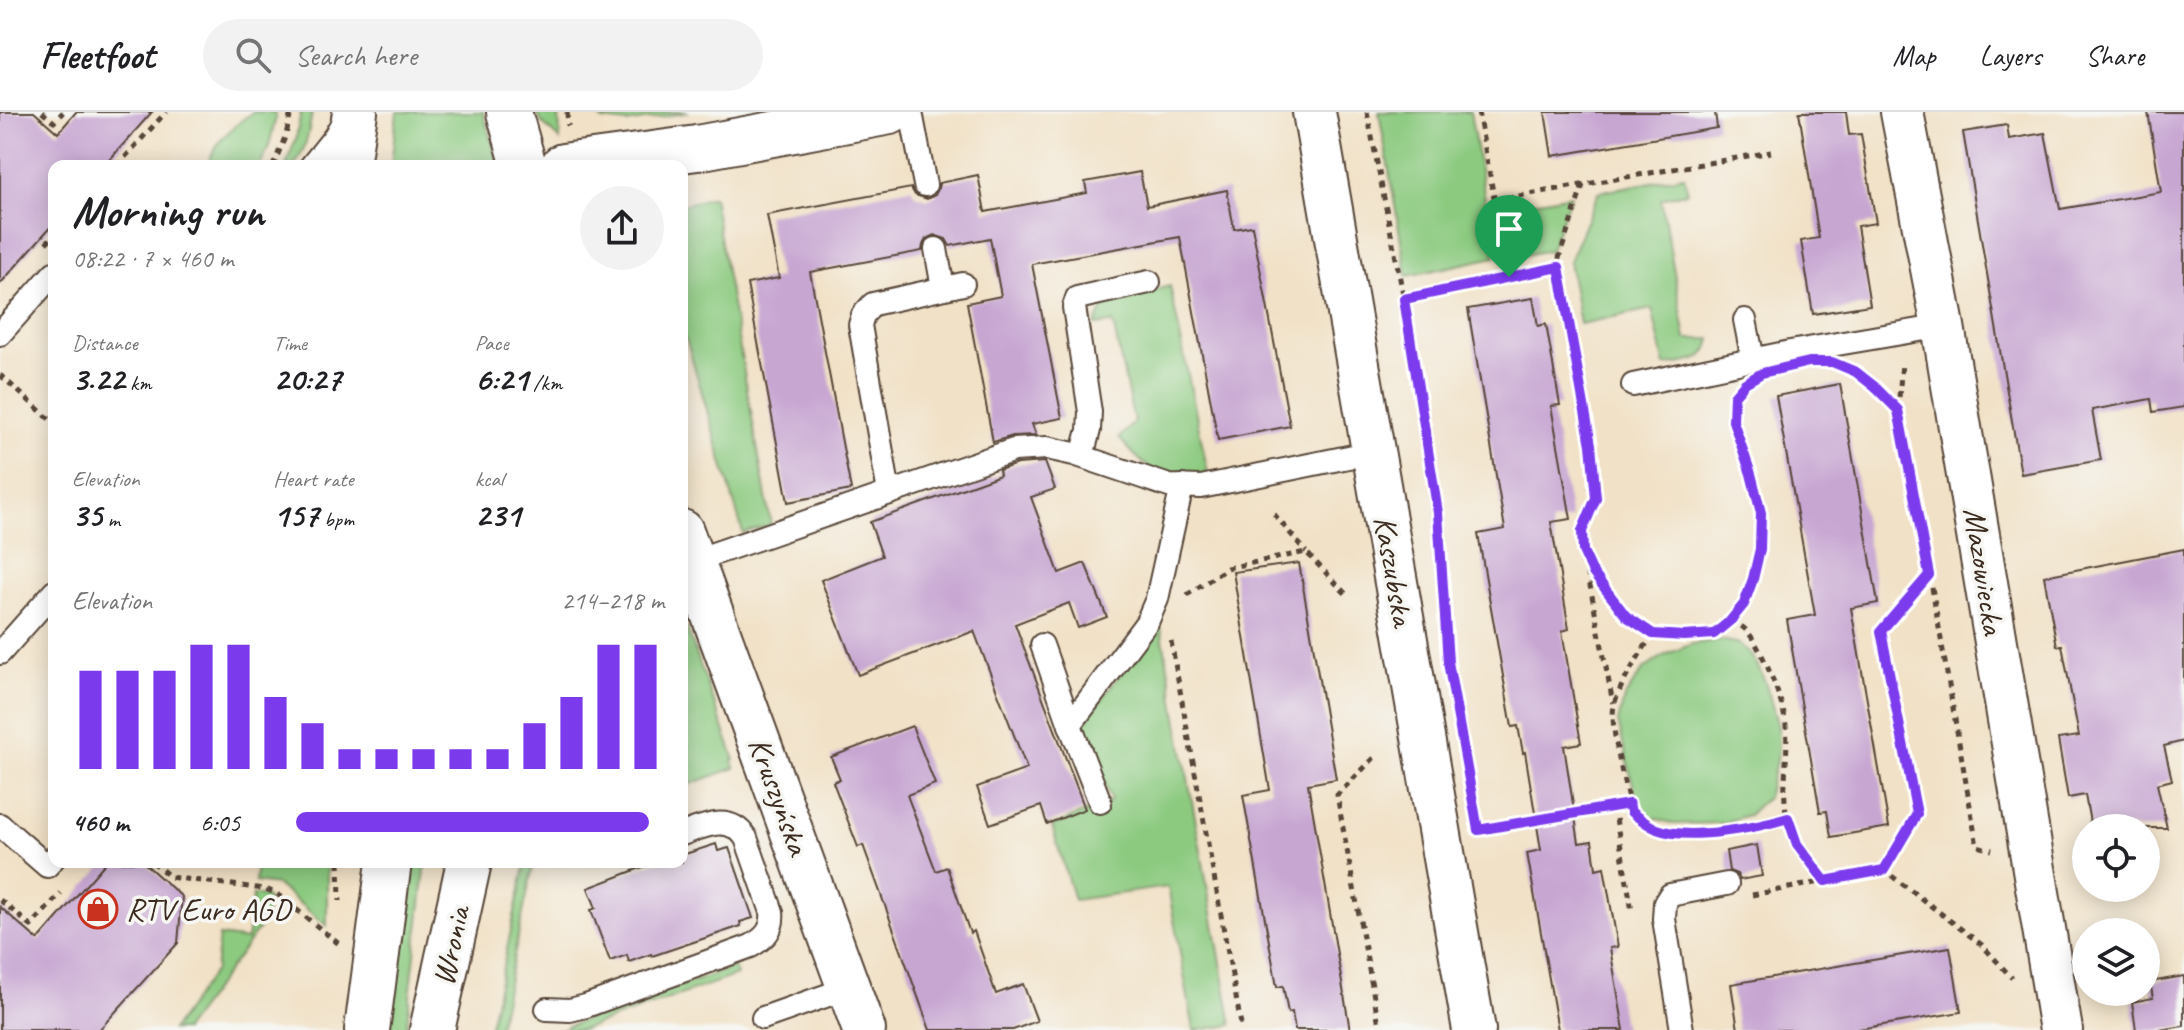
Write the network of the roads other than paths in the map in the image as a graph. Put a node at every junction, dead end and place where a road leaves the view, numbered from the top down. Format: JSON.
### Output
{"nodes":[{"id":1,"x":348,"y":112,"type":"edge"},
{"id":2,"x":355,"y":112,"type":"edge"},
{"id":3,"x":509,"y":112,"type":"edge"},
{"id":4,"x":890,"y":112,"type":"edge"},
{"id":5,"x":911,"y":112,"type":"edge"},
{"id":6,"x":1314,"y":112,"type":"edge"},
{"id":7,"x":1902,"y":112,"type":"edge"},
{"id":8,"x":566,"y":146,"type":"edge"},
{"id":9,"x":697,"y":148,"type":"junction"},
{"id":10,"x":316,"y":160,"type":"edge"},
{"id":11,"x":348,"y":160,"type":"edge"},
{"id":12,"x":522,"y":160,"type":"edge"},
{"id":13,"x":670,"y":160,"type":"edge"},
{"id":14,"x":925,"y":185,"type":"dead end"},
{"id":15,"x":936,"y":249,"type":"dead end"},
{"id":16,"x":48,"y":280,"type":"edge"},
{"id":17,"x":1149,"y":282,"type":"dead end"},
{"id":18,"x":1745,"y":320,"type":"dead end"},
{"id":19,"x":1943,"y":326,"type":"junction"},
{"id":20,"x":0,"y":334,"type":"edge"},
{"id":21,"x":1753,"y":360,"type":"junction"},
{"id":22,"x":1633,"y":385,"type":"dead end"},
{"id":23,"x":1373,"y":452,"type":"junction"},
{"id":24,"x":1082,"y":456,"type":"junction"},
{"id":25,"x":1182,"y":486,"type":"junction"},
{"id":26,"x":889,"y":493,"type":"junction"},
{"id":27,"x":688,"y":548,"type":"edge"},
{"id":28,"x":688,"y":554,"type":"edge"},
{"id":29,"x":48,"y":599,"type":"edge"},
{"id":30,"x":1042,"y":645,"type":"dead end"},
{"id":31,"x":0,"y":653,"type":"edge"},
{"id":32,"x":1070,"y":725,"type":"junction"},
{"id":33,"x":1100,"y":802,"type":"dead end"},
{"id":34,"x":0,"y":825,"type":"edge"},
{"id":35,"x":688,"y":832,"type":"edge"},
{"id":36,"x":48,"y":865,"type":"edge"},
{"id":37,"x":388,"y":868,"type":"edge"},
{"id":38,"x":468,"y":868,"type":"edge"},
{"id":39,"x":1727,"y":884,"type":"dead end"},
{"id":40,"x":848,"y":988,"type":"junction"},
{"id":41,"x":547,"y":1009,"type":"dead end"},
{"id":42,"x":763,"y":1018,"type":"dead end"},
{"id":43,"x":367,"y":1030,"type":"edge"},
{"id":44,"x":432,"y":1030,"type":"edge"},
{"id":45,"x":864,"y":1030,"type":"edge"},
{"id":46,"x":1474,"y":1030,"type":"edge"},
{"id":47,"x":1682,"y":1030,"type":"edge"},
{"id":48,"x":2061,"y":1030,"type":"edge"}],
"edges":[{"from":1,"to":10,"type":"lane"},
{"from":2,"to":11,"type":"main road"},
{"from":3,"to":12,"type":"main road"},
{"from":4,"to":9,"type":"main road"},
{"from":5,"to":14,"type":"lane"},
{"from":6,"to":23,"type":"street","name":"Kaszubska"},
{"from":7,"to":19,"type":"street","name":"Mazowiecka"},
{"from":8,"to":9,"type":"main road"},
{"from":9,"to":13,"type":"main road"},
{"from":15,"to":26,"type":"lane"},
{"from":16,"to":20,"type":"lane"},
{"from":17,"to":24,"type":"lane"},
{"from":18,"to":21,"type":"lane"},
{"from":19,"to":21,"type":"lane"},
{"from":19,"to":48,"type":"street","name":"Mazowiecka"},
{"from":21,"to":22,"type":"lane"},
{"from":23,"to":25,"type":"lane"},
{"from":23,"to":46,"type":"street","name":"Kaszubska"},
{"from":24,"to":25,"type":"lane"},
{"from":24,"to":26,"type":"lane"},
{"from":25,"to":32,"type":"lane"},
{"from":26,"to":27,"type":"lane"},
{"from":28,"to":40,"type":"street","name":"Kruszyńska"},
{"from":29,"to":31,"type":"lane"},
{"from":30,"to":32,"type":"lane"},
{"from":32,"to":33,"type":"lane"},
{"from":34,"to":36,"type":"lane"},
{"from":35,"to":41,"type":"lane"},
{"from":37,"to":43,"type":"main road"},
{"from":38,"to":44,"type":"main road","name":"Wronia"},
{"from":39,"to":47,"type":"lane"},
{"from":40,"to":42,"type":"lane"},
{"from":40,"to":45,"type":"street","name":"Kruszyńska"}]}
